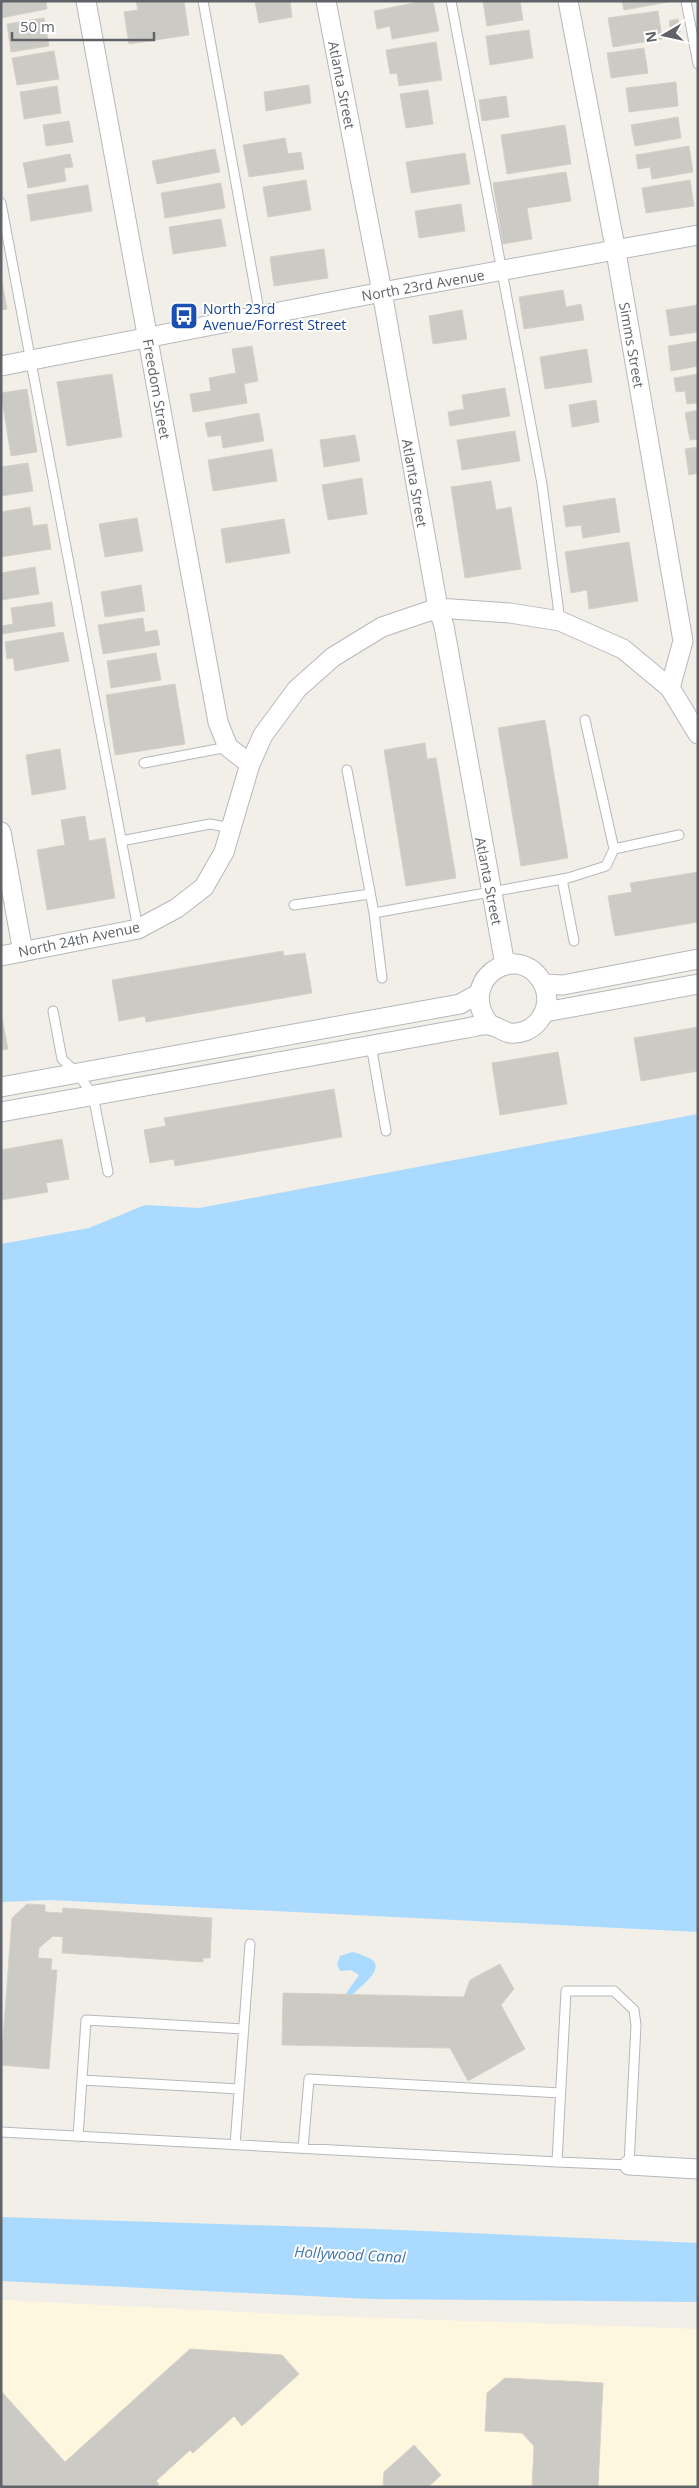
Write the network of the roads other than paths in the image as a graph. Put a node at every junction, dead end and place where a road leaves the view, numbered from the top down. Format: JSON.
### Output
{"nodes":[{"id":1,"x":86,"y":1,"type":"edge"},
{"id":2,"x":203,"y":1,"type":"edge"},
{"id":3,"x":326,"y":1,"type":"edge"},
{"id":4,"x":451,"y":1,"type":"edge"},
{"id":5,"x":568,"y":1,"type":"edge"},
{"id":6,"x":686,"y":1,"type":"edge"},
{"id":7,"x":698,"y":64,"type":"edge"},
{"id":8,"x":1,"y":203,"type":"edge"},
{"id":9,"x":698,"y":235,"type":"edge"},
{"id":10,"x":616,"y":252,"type":"junction"},
{"id":11,"x":502,"y":271,"type":"junction"},
{"id":12,"x":382,"y":292,"type":"junction"},
{"id":13,"x":260,"y":316,"type":"junction"},
{"id":14,"x":148,"y":339,"type":"junction"},
{"id":15,"x":31,"y":360,"type":"junction"},
{"id":16,"x":1,"y":366,"type":"edge"},
{"id":17,"x":438,"y":608,"type":"junction"},
{"id":18,"x":560,"y":621,"type":"junction"},
{"id":19,"x":670,"y":688,"type":"junction"},
{"id":20,"x":585,"y":720,"type":"dead end"},
{"id":21,"x":698,"y":734,"type":"edge"},
{"id":22,"x":228,"y":747,"type":"junction"},
{"id":23,"x":144,"y":763,"type":"dead end"},
{"id":24,"x":250,"y":764,"type":"junction"},
{"id":25,"x":347,"y":770,"type":"dead end"},
{"id":26,"x":231,"y":828,"type":"junction"},
{"id":27,"x":1,"y":832,"type":"edge"},
{"id":28,"x":679,"y":836,"type":"dead end"},
{"id":29,"x":122,"y":841,"type":"junction"},
{"id":30,"x":614,"y":849,"type":"junction"},
{"id":31,"x":562,"y":879,"type":"junction"},
{"id":32,"x":492,"y":892,"type":"junction"},
{"id":33,"x":370,"y":894,"type":"junction"},
{"id":34,"x":294,"y":905,"type":"dead end"},
{"id":35,"x":374,"y":913,"type":"junction"},
{"id":36,"x":138,"y":929,"type":"junction"},
{"id":37,"x":574,"y":941,"type":"dead end"},
{"id":38,"x":23,"y":952,"type":"junction"},
{"id":39,"x":1,"y":956,"type":"edge"},
{"id":40,"x":698,"y":959,"type":"edge"},
{"id":41,"x":505,"y":965,"type":"junction"},
{"id":42,"x":382,"y":978,"type":"dead end"},
{"id":43,"x":544,"y":984,"type":"junction"},
{"id":44,"x":698,"y":984,"type":"edge"},
{"id":45,"x":478,"y":994,"type":"junction"},
{"id":46,"x":53,"y":1011,"type":"dead end"},
{"id":47,"x":545,"y":1012,"type":"junction"},
{"id":48,"x":490,"y":1025,"type":"junction"},
{"id":49,"x":371,"y":1045,"type":"junction"},
{"id":50,"x":77,"y":1073,"type":"junction"},
{"id":51,"x":1,"y":1087,"type":"edge"},
{"id":52,"x":93,"y":1095,"type":"junction"},
{"id":53,"x":1,"y":1112,"type":"edge"},
{"id":54,"x":386,"y":1131,"type":"dead end"},
{"id":55,"x":108,"y":1172,"type":"dead end"},
{"id":56,"x":250,"y":1944,"type":"dead end"},
{"id":57,"x":244,"y":2029,"type":"junction"},
{"id":58,"x":82,"y":2080,"type":"junction"},
{"id":59,"x":239,"y":2089,"type":"junction"},
{"id":60,"x":560,"y":2093,"type":"junction"},
{"id":61,"x":1,"y":2132,"type":"edge"},
{"id":62,"x":78,"y":2136,"type":"junction"},
{"id":63,"x":235,"y":2145,"type":"junction"},
{"id":64,"x":303,"y":2148,"type":"junction"},
{"id":65,"x":556,"y":2162,"type":"junction"},
{"id":66,"x":628,"y":2165,"type":"junction"},
{"id":67,"x":698,"y":2169,"type":"edge"}],
"edges":[{"from":1,"to":14,"type":"street","name":"Freedom Street"},
{"from":2,"to":13,"type":"lane"},
{"from":3,"to":12,"type":"street","name":"Atlanta Street"},
{"from":4,"to":11,"type":"lane"},
{"from":5,"to":10,"type":"street","name":"Simms Street"},
{"from":6,"to":7,"type":"lane"},
{"from":8,"to":15,"type":"lane"},
{"from":9,"to":10,"type":"street","name":"North 23rd Avenue"},
{"from":10,"to":11,"type":"street","name":"North 23rd Avenue"},
{"from":10,"to":19,"type":"street","name":"Simms Street"},
{"from":11,"to":12,"type":"street","name":"North 23rd Avenue"},
{"from":11,"to":18,"type":"lane"},
{"from":12,"to":13,"type":"street","name":"North 23rd Avenue"},
{"from":12,"to":17,"type":"street","name":"Atlanta Street"},
{"from":13,"to":14,"type":"street","name":"North 23rd Avenue"},
{"from":14,"to":15,"type":"street","name":"North 23rd Avenue"},
{"from":14,"to":22,"type":"street","name":"Freedom Street"},
{"from":15,"to":16,"type":"street","name":"North 23rd Avenue"},
{"from":15,"to":29,"type":"lane"},
{"from":17,"to":18,"type":"street","name":"North 24th Avenue"},
{"from":17,"to":24,"type":"street","name":"North 24th Avenue"},
{"from":17,"to":32,"type":"street","name":"Atlanta Street"},
{"from":18,"to":19,"type":"street","name":"North 24th Avenue"},
{"from":19,"to":21,"type":"street","name":"North 24th Avenue"},
{"from":20,"to":30,"type":"lane"},
{"from":22,"to":23,"type":"lane"},
{"from":22,"to":24,"type":"street"},
{"from":24,"to":26,"type":"street","name":"North 24th Avenue"},
{"from":25,"to":33,"type":"lane"},
{"from":26,"to":29,"type":"lane"},
{"from":26,"to":36,"type":"street","name":"North 24th Avenue"},
{"from":27,"to":38,"type":"street"},
{"from":28,"to":30,"type":"lane"},
{"from":29,"to":36,"type":"lane"},
{"from":30,"to":31,"type":"lane"},
{"from":31,"to":32,"type":"lane"},
{"from":31,"to":37,"type":"lane"},
{"from":32,"to":35,"type":"lane"},
{"from":32,"to":41,"type":"street","name":"Atlanta Street"},
{"from":33,"to":34,"type":"lane"},
{"from":33,"to":35,"type":"lane"},
{"from":35,"to":42,"type":"lane"},
{"from":36,"to":38,"type":"street","name":"North 24th Avenue"},
{"from":38,"to":39,"type":"street","name":"North 24th Avenue"},
{"from":40,"to":43,"type":"street"},
{"from":41,"to":43,"type":"street"},
{"from":41,"to":45,"type":"street"},
{"from":43,"to":47,"type":"street"},
{"from":44,"to":47,"type":"street"},
{"from":45,"to":48,"type":"street"},
{"from":45,"to":50,"type":"street"},
{"from":46,"to":50,"type":"lane"},
{"from":47,"to":48,"type":"street"},
{"from":48,"to":49,"type":"street"},
{"from":49,"to":52,"type":"street"},
{"from":49,"to":54,"type":"lane"},
{"from":50,"to":51,"type":"street"},
{"from":50,"to":52,"type":"lane"},
{"from":52,"to":53,"type":"street"},
{"from":52,"to":55,"type":"lane"},
{"from":56,"to":57,"type":"lane"},
{"from":57,"to":58,"type":"lane"},
{"from":57,"to":59,"type":"lane"},
{"from":58,"to":59,"type":"lane"},
{"from":58,"to":62,"type":"lane"},
{"from":59,"to":63,"type":"lane"},
{"from":60,"to":64,"type":"lane"},
{"from":60,"to":65,"type":"lane"},
{"from":60,"to":66,"type":"lane"},
{"from":61,"to":62,"type":"lane"},
{"from":62,"to":63,"type":"lane"},
{"from":63,"to":64,"type":"lane"},
{"from":64,"to":65,"type":"lane"},
{"from":65,"to":66,"type":"lane"},
{"from":66,"to":67,"type":"street"}]}
